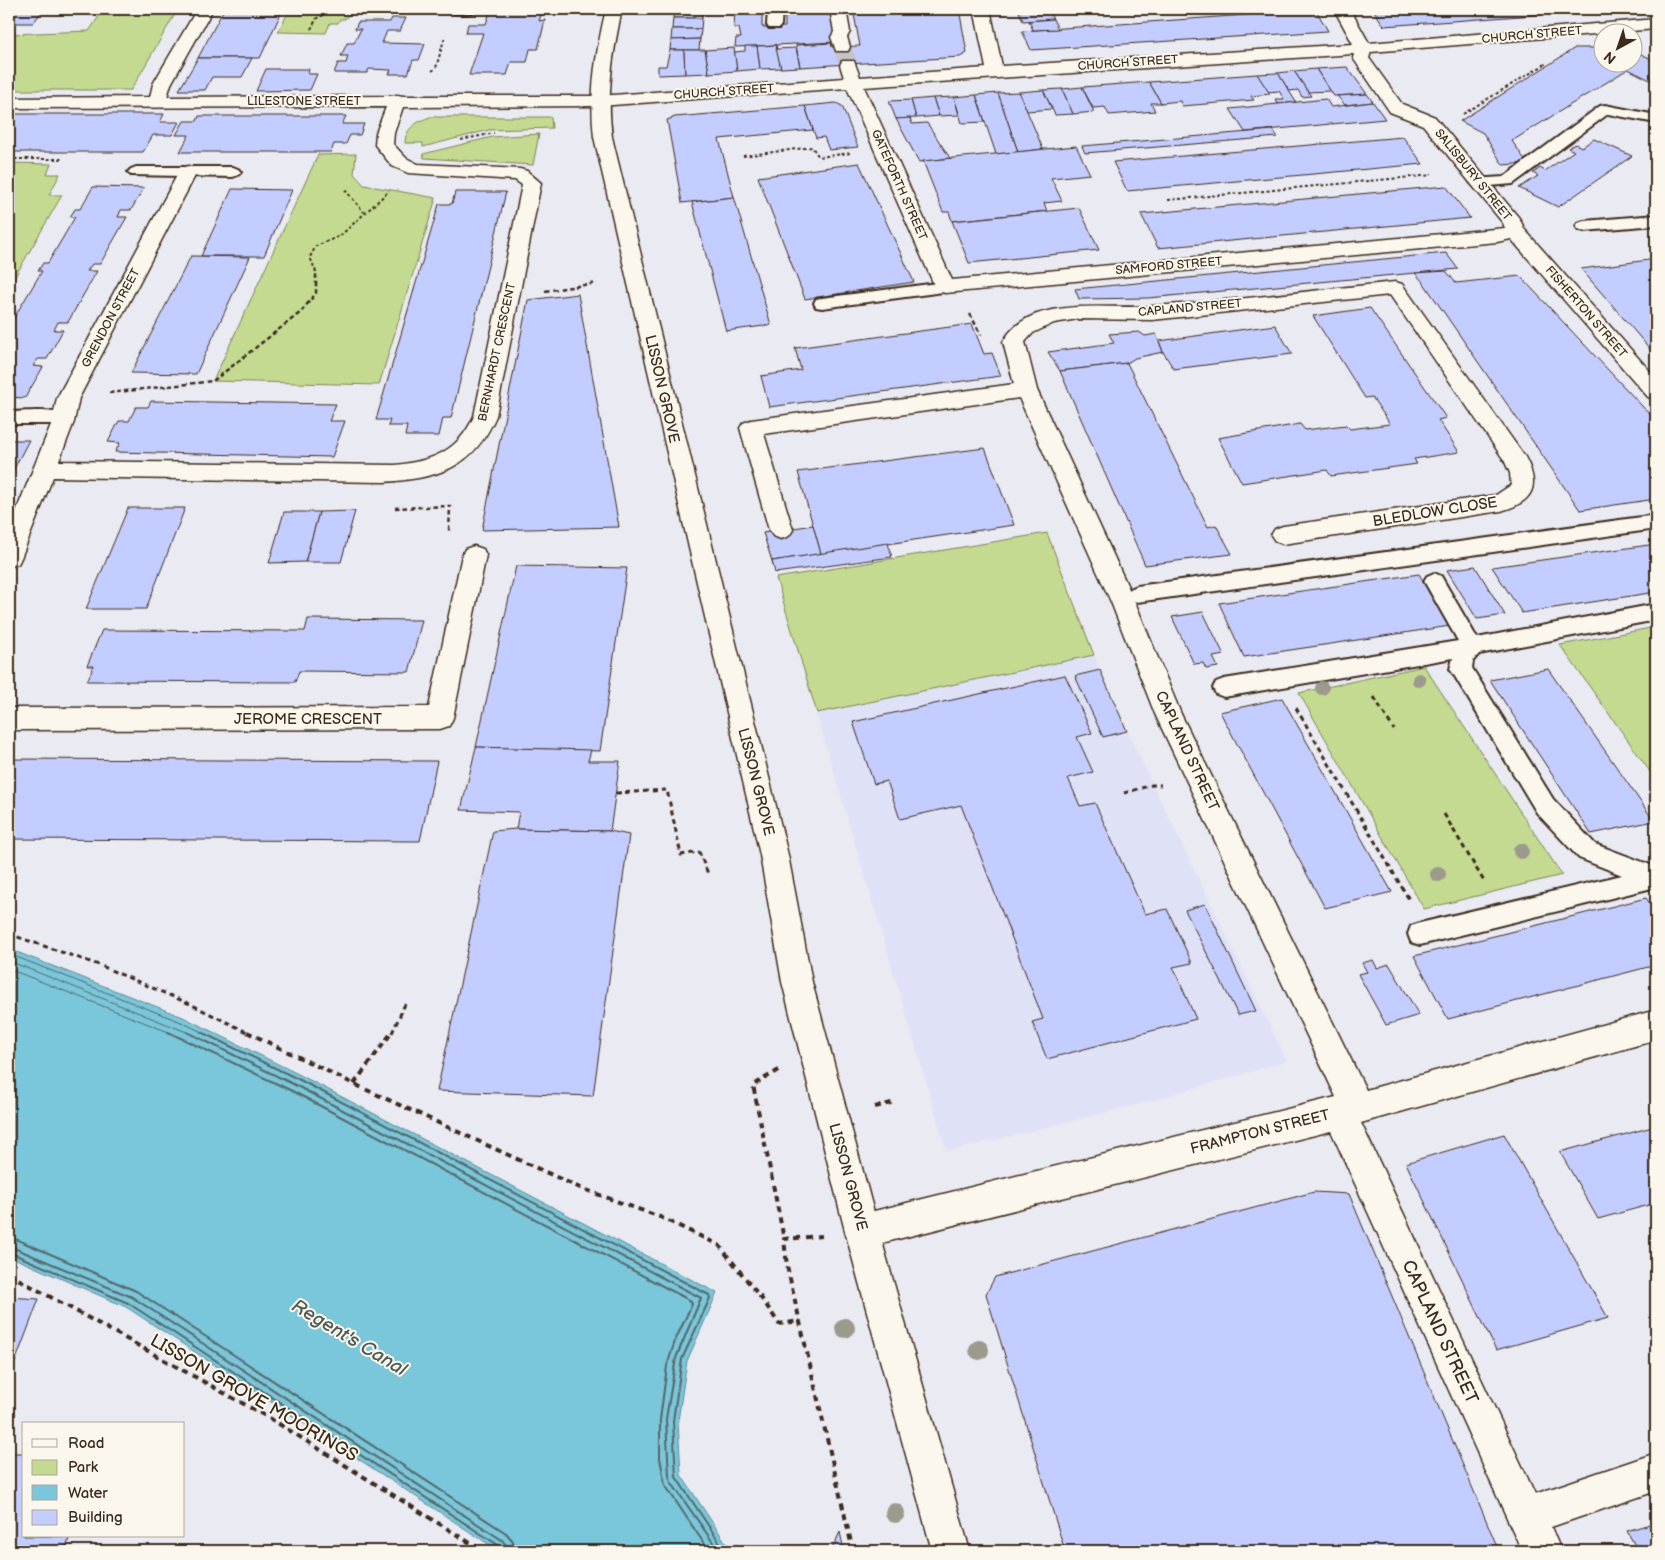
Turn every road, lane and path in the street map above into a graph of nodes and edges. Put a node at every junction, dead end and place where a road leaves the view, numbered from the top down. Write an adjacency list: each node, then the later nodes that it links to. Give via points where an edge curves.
1 (205, 9): 24 (street, via 162,84)
2 (337, 9): 14 (path, via 317,18)
3 (453, 9): 11 (lane)
4 (542, 9): 5 (path)
5 (554, 9)
6 (614, 9): 23 (street, LISSON GROVE, via 600,76)
7 (775, 9): 13 (lane)
8 (838, 9): 16 (street)
9 (982, 9): 20 (street)
10 (1342, 9): 17 (street, SALISBURY STREET)
11 (473, 10)
12 (1656, 24): 17 (street, CHURCH STREET)
13 (774, 25)
14 (311, 29)
15 (446, 34): 22 (path, via 436,68)
16 (842, 47)
17 (1364, 48): 20 (street, CHURCH STREET); 37 (street, SALISBURY STREET, via 1360,58 1396,108 1429,121)
18 (1555, 59): 26 (path)
19 (848, 64): 21 (street, GATEFORTH STREET)
20 (994, 72): 21 (street, CHURCH STREET)
21 (853, 82): 23 (street, CHURCH STREET); 30 (street, GATEFORTH STREET)
22 (397, 100): 23 (street, LILESTONE STREET); 24 (street, LILESTONE STREET); 48 (street, BERNHARDT CRESCENT, via 384,145 399,162 415,169 520,176 532,183)
23 (599, 101): 78 (street, LISSON GROVE, via 603,138 774,855 797,982)
24 (156, 102): 25 (street, LILESTONE STREET)
25 (9, 103)
26 (1462, 115)
27 (1656, 119): 37 (lane, via 1605,109 1508,181)
28 (499, 133): 29 (path)
29 (454, 142)
30 (884, 149): 31 (path, via 819,157 812,147); 46 (street, GATEFORTH STREET)
31 (742, 156)
32 (9, 159): 33 (path)
33 (64, 159)
34 (136, 172): 35 (lane)
35 (188, 172): 36 (lane); 52 (street, GRENDON STREET)
36 (233, 172)
37 (1474, 176): 40 (path); 44 (street, SALISBURY STREET, via 1512,222)
38 (387, 184): 41 (path, via 390,190)
39 (345, 190): 41 (path)
40 (1168, 200)
41 (364, 212): 52 (path, via 340,236 316,246 310,257 317,274 316,293 301,312 213,381)
42 (1656, 220): 43 (lane)
43 (1584, 226)
44 (1516, 232): 46 (street, SAMFORD STREET); 51 (street, FISHERTON STREET)
45 (597, 283): 48 (path)
46 (945, 287): 49 (lane, SAMFORD STREET)
47 (1395, 288): 50 (street, CAPLAND STREET, via 1152,313 1078,312 1049,317 1026,328 1014,342); 59 (street, BLEDLOW CLOSE, via 1514,457 1524,478 1522,489 1501,503)
48 (509, 297): 56 (street, BERNHARDT CRESCENT, via 486,416 474,438 457,454 435,466)
49 (822, 304)
50 (1026, 390): 58 (street, via 751,428); 82 (street, CAPLAND STREET, via 1123,602 1168,714)
51 (1656, 392)
52 (68, 398): 54 (street, GRENDON STREET)
53 (9, 418): 54 (lane, via 56,418)
54 (62, 422): 55 (street, GRENDON STREET)
55 (44, 469): 56 (street, BERNHARDT CRESCENT); 61 (street)
56 (384, 474): 60 (path, via 373,508 450,506 448,555)
57 (1656, 522): 63 (lane)
58 (781, 530)
59 (1283, 534)
60 (474, 555): 68 (street, JEROME CRESCENT, via 440,718)
61 (9, 558)
62 (1434, 581): 65 (lane)
63 (1137, 594)
64 (1656, 612): 65 (lane)
65 (1472, 647): 66 (lane); 72 (lane, via 1461,669 1545,806 1587,850)
66 (1280, 679): 67 (lane); 74 (path)
67 (1224, 688)
68 (9, 719)
69 (616, 793): 71 (path, via 667,790 681,855 699,852)
70 (1444, 814): 73 (path)
71 (710, 876)
72 (1656, 877): 73 (lane)
73 (1504, 913): 74 (lane)
74 (1424, 933)
75 (9, 934): 79 (path, via 99,965 190,1004)
76 (405, 1004): 79 (path, via 393,1031)
77 (1656, 1025): 82 (street, FRAMPTON STREET)
78 (816, 1055): 83 (street, LISSON GROVE); 85 (path, via 753,1085)
79 (354, 1084): 87 (path, via 578,1187 660,1217 719,1245 779,1324)
80 (895, 1102): 81 (path)
81 (875, 1107)
82 (1349, 1110): 83 (street, FRAMPTON STREET); 89 (street, CAPLAND STREET)
83 (862, 1231): 92 (street, LISSON GROVE)
84 (807, 1238): 85 (path)
85 (784, 1239): 87 (path)
86 (9, 1274): 90 (path, LISSON GROVE MOORINGS, via 271,1419)
87 (800, 1321): 91 (path)
88 (1656, 1472): 89 (street)
89 (1525, 1517): 93 (street, CAPLAND STREET)
90 (483, 1551)
91 (853, 1551)
92 (951, 1551)
93 (1542, 1551)

